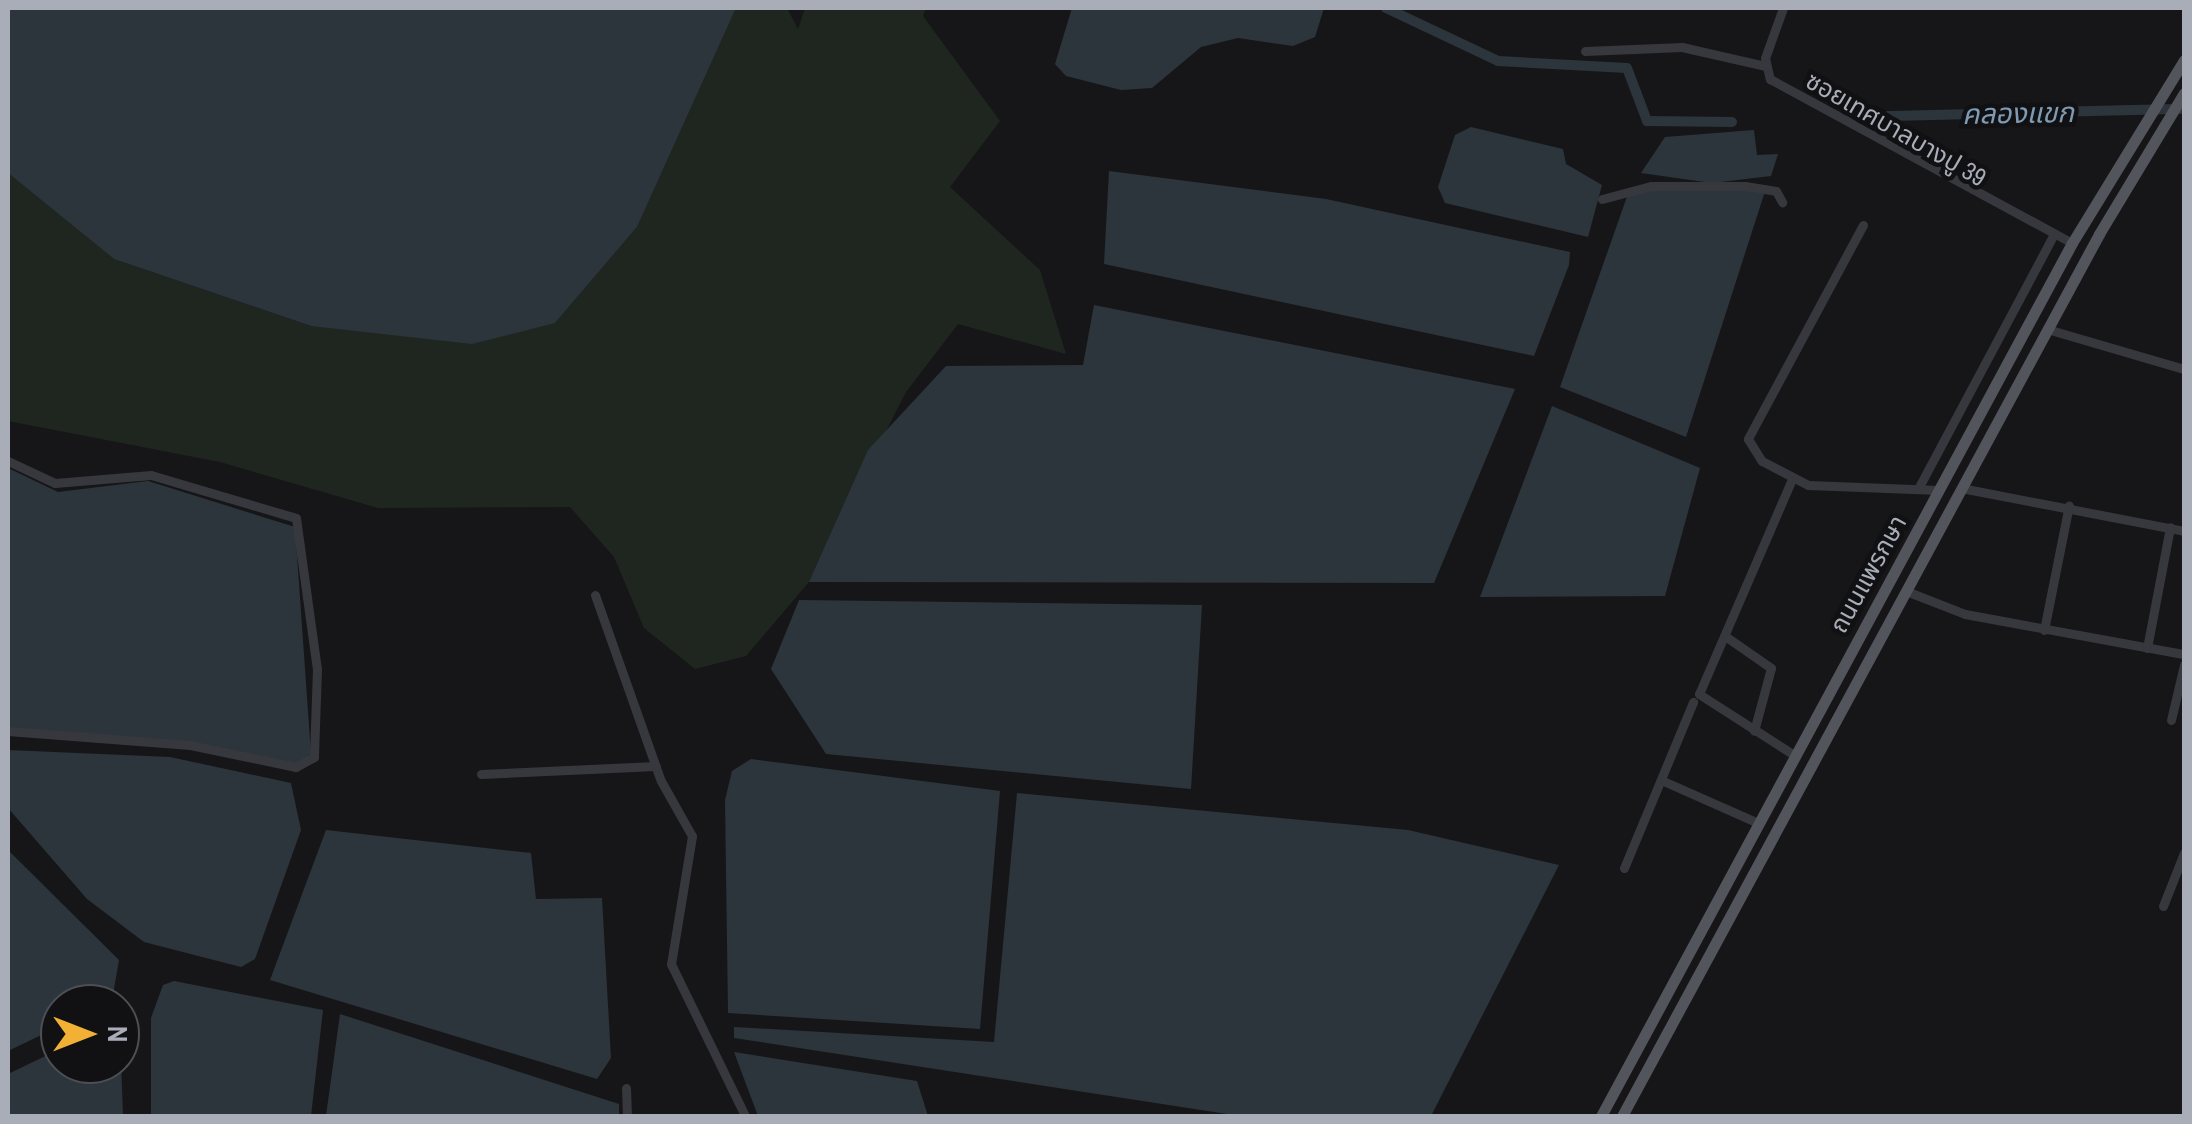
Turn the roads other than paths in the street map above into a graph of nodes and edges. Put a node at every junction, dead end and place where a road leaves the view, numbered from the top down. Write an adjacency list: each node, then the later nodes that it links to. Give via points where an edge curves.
1 (1782, 8): 4 (street)
2 (1585, 51): 4 (street, via 1682,46)
3 (2184, 60): 10 (main road, ถนนแพรกษา)
4 (1764, 66): 9 (street, ซอยเทศบาลบางปู 39, via 1784,89)
5 (2182, 97): 11 (main road, ถนนแพรกษา)
6 (1602, 199): 7 (street, via 1651,186 1745,186 1776,192)
7 (1782, 202)
8 (1863, 226): 14 (street, via 1750,432 1762,462)
9 (2054, 236): 10 (street, ซอยเทศบาลบางปู 39); 15 (street)
10 (2072, 243): 17 (main road, ถนนแพรกษา)
11 (2047, 329): 12 (street); 16 (main road, ถนนแพรกษา)
12 (2184, 370)
13 (8, 461): 30 (street, via 55,483 151,475 296,518 317,669 314,757 296,767 190,745)
14 (1792, 479): 15 (street, via 1828,488); 24 (street)
15 (1920, 485): 17 (street)
16 (1961, 488): 18 (street); 21 (main road, ถนนแพรกษา)
17 (1940, 490): 32 (main road, ถนนแพรกษา)
18 (2069, 505): 19 (street); 23 (street)
19 (2170, 527): 20 (street); 25 (street)
20 (2184, 531)
21 (1906, 590): 23 (street); 33 (main road, ถนนแพรกษา)
22 (594, 595): 35 (street)
23 (2044, 630): 25 (street)
24 (1724, 636): 31 (street, via 1771,668); 31 (street, via 1700,694)
25 (2147, 648): 26 (street)
26 (2184, 654)
27 (2184, 665): 29 (street)
28 (1693, 702): 37 (street)
29 (2171, 720)
30 (8, 731)
31 (1754, 731): 34 (street)
32 (1806, 734): 33 (main road); 34 (main road, ถนนแพรกษา)
33 (1823, 742): 46 (main road, ถนนแพรกษา)
34 (1794, 755): 38 (main road, ถนนแพรกษา)
35 (656, 766): 36 (street); 44 (street, via 692,836 668,955)
36 (481, 774)
37 (1661, 780): 38 (street); 40 (street)
38 (1758, 823): 45 (main road, ถนนแพรกษา)
39 (2184, 854): 41 (street)
40 (1624, 868)
41 (2163, 906)
42 (626, 1088): 43 (street)
43 (627, 1116)
44 (746, 1116)
45 (1601, 1116)
46 (1622, 1116)

